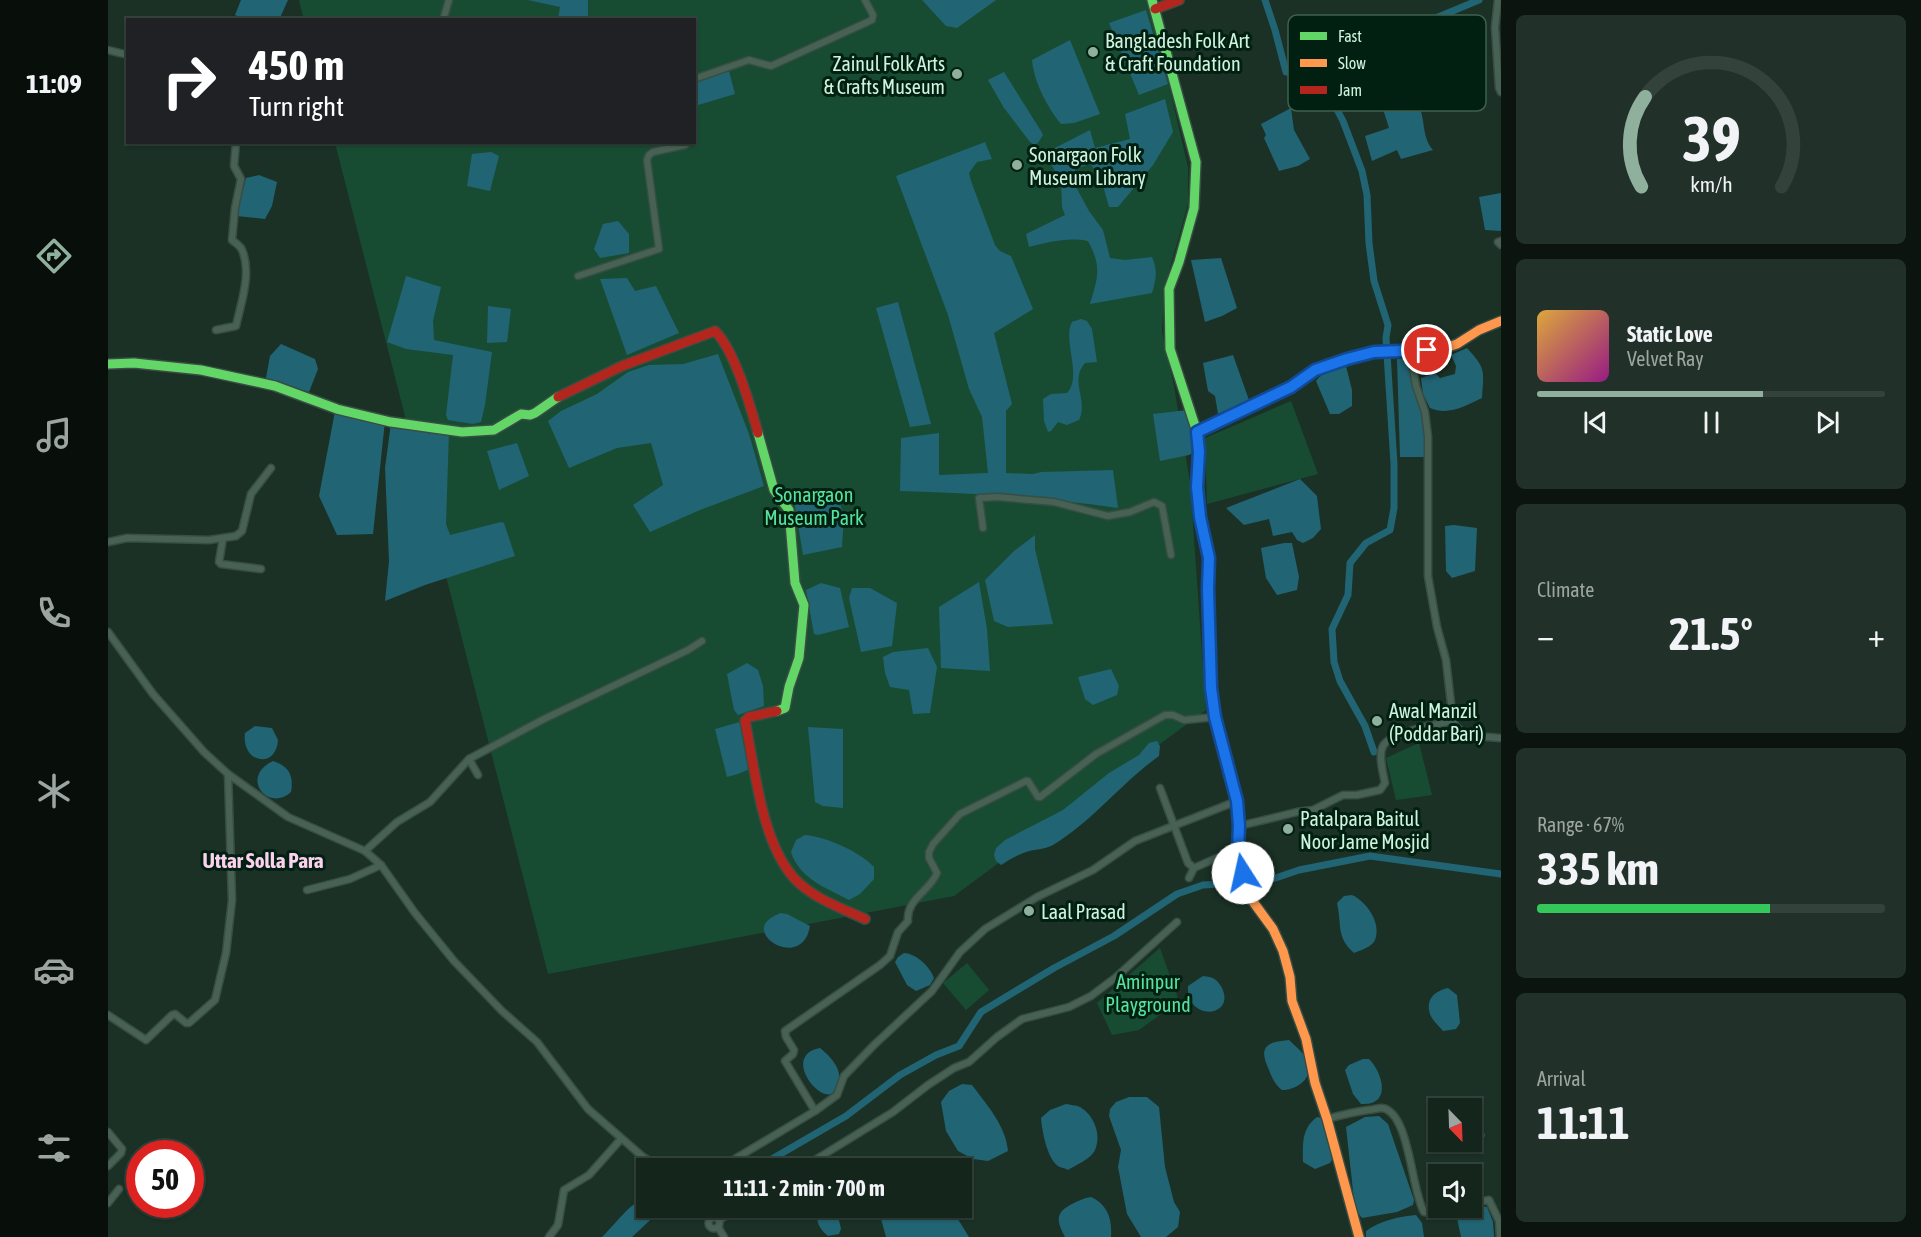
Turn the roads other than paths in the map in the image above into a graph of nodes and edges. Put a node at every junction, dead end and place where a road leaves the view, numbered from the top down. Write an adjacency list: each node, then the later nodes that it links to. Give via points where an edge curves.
1 (449, 0): 6 (street)
2 (865, 0): 9 (street, via 872,20 830,40 771,66 749,60)
3 (1179, 0): 5 (street)
4 (1498, 0): 10 (street, via 1495,27)
5 (1153, 5): 18 (street, via 1196,162 1194,208 1169,289 1170,349)
6 (444, 18)
7 (108, 50): 8 (street)
8 (126, 54)
9 (696, 78)
10 (1501, 92)
11 (236, 144): 15 (street, via 234,166 241,179 232,240 241,249 245,264 244,287 236,326)
12 (686, 144): 13 (street, via 654,153 647,159 659,249)
13 (578, 276)
14 (1501, 321): 16 (street, via 1457,345)
15 (216, 330)
16 (1410, 351): 18 (street, via 1374,352 1315,370 1291,387); 28 (street, via 1428,437 1428,576 1446,660)
17 (108, 364): 43 (street, via 201,370 275,386 338,409 391,422 462,432 494,430 638,359 715,332 737,369 774,490 789,510 795,583 804,605 799,658 785,708 745,721 759,789 775,849 794,878 825,902)
18 (1197, 432): 27 (street, via 1197,487 1209,558)
19 (271, 468): 21 (street, via 251,494 242,531)
20 (983, 528): 23 (street, via 979,498 1054,502 1108,516 1154,502 1162,506)
21 (223, 538): 22 (street, via 127,538); 24 (street, via 221,564)
22 (108, 542)
23 (1171, 555)
24 (261, 569)
25 (108, 632): 31 (street, via 153,694)
26 (702, 641): 30 (street)
27 (1215, 717): 34 (street); 46 (street, via 1184,720 1165,715 1096,754 1040,797 1026,781 960,814 929,852 937,873 908,909 908,921 898,932 890,956 785,1031 794,1050 785,1061)
28 (1453, 721): 29 (street, via 1465,734); 36 (street, via 1398,735 1386,742 1381,752 1385,783 1380,790 1343,795 1313,810)
29 (1501, 738)
30 (469, 759): 32 (street); 38 (street, via 430,802 397,822)
31 (228, 774): 38 (street, via 288,818); 45 (street, via 232,900 215,1000 189,1023 172,1015 146,1040)
32 (478, 775)
33 (1160, 788): 35 (street)
34 (1237, 801): 35 (street); 36 (street)
35 (1175, 826): 40 (street, via 1188,863); 46 (street, via 1136,841 1093,870 1037,897 985,929 960,952 932,991 844,1076 837,1095)
36 (1239, 826): 37 (street)
37 (1238, 849): 40 (street); 47 (street, via 1254,903 1274,929 1283,951 1292,1001)
38 (364, 851): 39 (street)
39 (381, 865): 42 (street, via 350,879); 49 (street, via 454,961 537,1042 588,1109)
40 (1194, 868): 41 (street)
41 (1189, 878)
42 (307, 890)
43 (865, 919)
44 (1177, 922): 52 (street, via 1091,996 1069,1007 1022,1019 969,1062)
45 (108, 1015)
46 (815, 1111): 51 (street)
47 (1327, 1119): 57 (street, via 1351,1112 1390,1110 1398,1122 1424,1212); 63 (street)
48 (108, 1132): 53 (street, via 122,1149)
49 (621, 1139): 50 (street); 61 (street, via 589,1175 564,1190 558,1225)
50 (645, 1158)
51 (737, 1158)
52 (818, 1158)
53 (108, 1166)
54 (119, 1189): 56 (street)
55 (1482, 1201): 64 (street, via 1489,1200 1499,1221)
56 (108, 1203)
57 (1428, 1212)
58 (711, 1218): 60 (street, via 709,1226)
59 (726, 1218): 60 (street)
60 (718, 1224): 62 (street)
61 (549, 1237)
62 (724, 1237)
63 (1359, 1237)
64 (1500, 1237)

